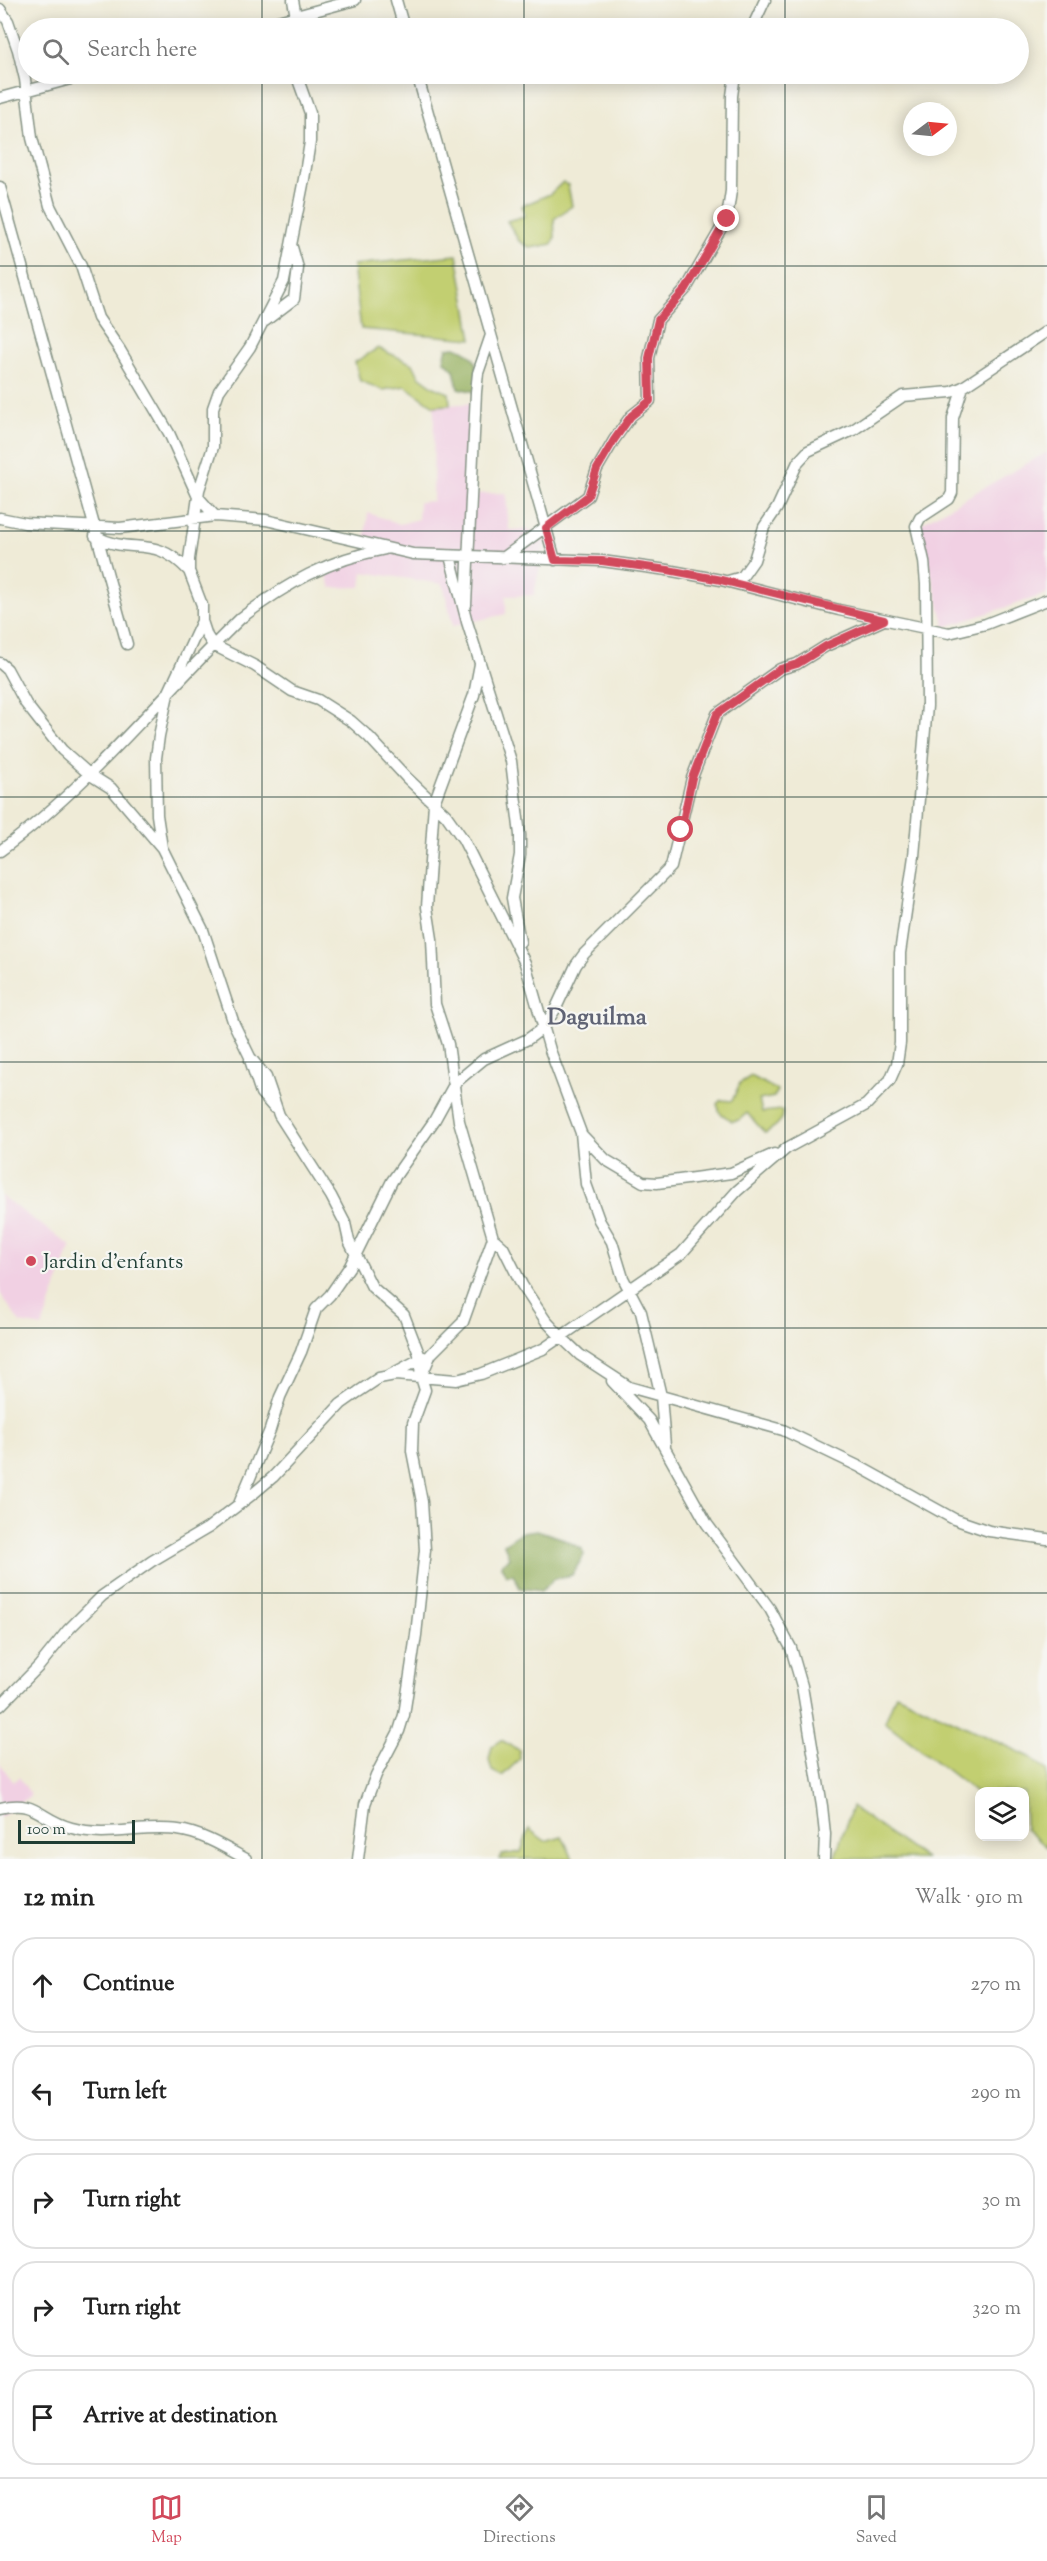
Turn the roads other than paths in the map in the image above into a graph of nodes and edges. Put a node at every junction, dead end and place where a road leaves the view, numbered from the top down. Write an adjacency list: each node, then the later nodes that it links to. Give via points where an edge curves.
1 (293, 0): 6 (street)
2 (355, 0): 6 (street)
3 (396, 0): 8 (street)
4 (765, 0): 9 (street)
5 (0, 9): 10 (street)
6 (296, 16): 7 (street)
7 (289, 18)
8 (401, 18)
9 (757, 18)
10 (18, 50)
11 (25, 84): 16 (street)
12 (52, 84): 16 (street)
13 (300, 84): 22 (street, via 310,113 310,142 284,280 216,399 213,447)
14 (420, 84): 20 (street)
15 (734, 84): 26 (street, via 727,219 686,289 658,320 649,358 650,401 631,416 614,440 597,469 588,496)
16 (26, 91): 17 (street); 22 (street, via 32,138 50,206 81,266 98,318 170,433)
17 (0, 98)
18 (0, 187): 27 (street)
19 (1047, 331): 21 (street)
20 (491, 334): 26 (street); 30 (street, via 476,392)
21 (963, 387): 34 (street, via 903,396 853,430 808,451 798,462 764,527 754,560 742,577); 39 (street, via 953,418 952,493 920,518 916,526 924,561)
22 (198, 497): 23 (street); 24 (street)
23 (215, 516): 24 (street); 28 (street, via 266,520)
24 (195, 518): 27 (street); 33 (street)
25 (0, 519): 27 (street, via 76,526)
26 (546, 528): 31 (street); 32 (street)
27 (96, 532): 33 (street, via 117,546 159,549 175,557); 40 (street)
28 (388, 548): 29 (street); 41 (street, via 354,554 306,575 249,612)
29 (450, 556): 30 (street); 36 (street)
30 (469, 557): 31 (street); 36 (street)
31 (503, 558): 32 (street)
32 (555, 560): 34 (street, via 602,561)
33 (189, 571): 38 (street, via 202,605)
34 (728, 581): 37 (street)
35 (1047, 600): 39 (street, via 986,624 949,633)
36 (465, 614): 43 (street)
37 (884, 620): 39 (street); 50 (street, via 780,669 717,714 692,778 671,867 584,954)
38 (202, 621): 41 (street); 44 (street)
39 (927, 630): 53 (street, via 926,719 914,856 900,953 897,1064 890,1080 866,1105)
40 (127, 644)
41 (213, 645): 44 (street); 46 (street, via 351,721)
42 (0, 663): 45 (street, via 43,728)
43 (480, 664): 46 (street, via 474,695); 49 (street, via 510,761 520,835 512,898)
44 (168, 694): 45 (street); 47 (street, via 156,759)
45 (89, 774): 47 (street, via 111,788); 48 (street, via 33,827)
46 (434, 803): 49 (street, via 463,839); 51 (street, via 427,907 435,1004)
47 (162, 848): 55 (street, via 203,930 249,1057 266,1077 279,1115 331,1196)
48 (0, 851)
49 (525, 963): 50 (street)
50 (543, 1028): 51 (street, via 484,1059); 52 (street)
51 (455, 1083): 54 (street, via 459,1121); 55 (street, via 390,1184)
52 (581, 1133): 53 (street, via 606,1161 628,1175 650,1182 731,1173); 56 (street, via 586,1184)
53 (787, 1148): 56 (street, via 737,1191 681,1254)
54 (493, 1238): 57 (street, via 503,1247 522,1285); 58 (street, via 463,1322)
55 (356, 1255): 59 (street, via 372,1287 404,1315); 65 (street, via 316,1309)
56 (629, 1290): 57 (street); 63 (street, via 641,1312)
57 (560, 1336): 60 (street); 62 (street, via 543,1349 481,1374 456,1380)
58 (437, 1349): 59 (street); 62 (street, via 425,1363)
59 (420, 1360): 61 (street); 62 (street)
60 (603, 1372): 63 (street, via 629,1387); 64 (street, via 649,1420)
61 (387, 1377): 62 (street); 65 (street, via 379,1378 341,1404 273,1477)
62 (422, 1377): 70 (street, via 425,1390 413,1423 412,1451 422,1502 425,1550 416,1635 404,1715 365,1804)
63 (661, 1396): 64 (street); 66 (street, via 783,1430 819,1445 954,1519 989,1531)
64 (665, 1446): 71 (street, via 707,1524 770,1609 791,1648 802,1686 822,1806)
65 (239, 1504): 67 (street, via 102,1596)
66 (1047, 1539)
67 (0, 1706)
68 (0, 1808): 69 (street, via 28,1806 72,1828 96,1832 180,1830)
69 (246, 1859)
70 (358, 1859)
71 (824, 1859)

